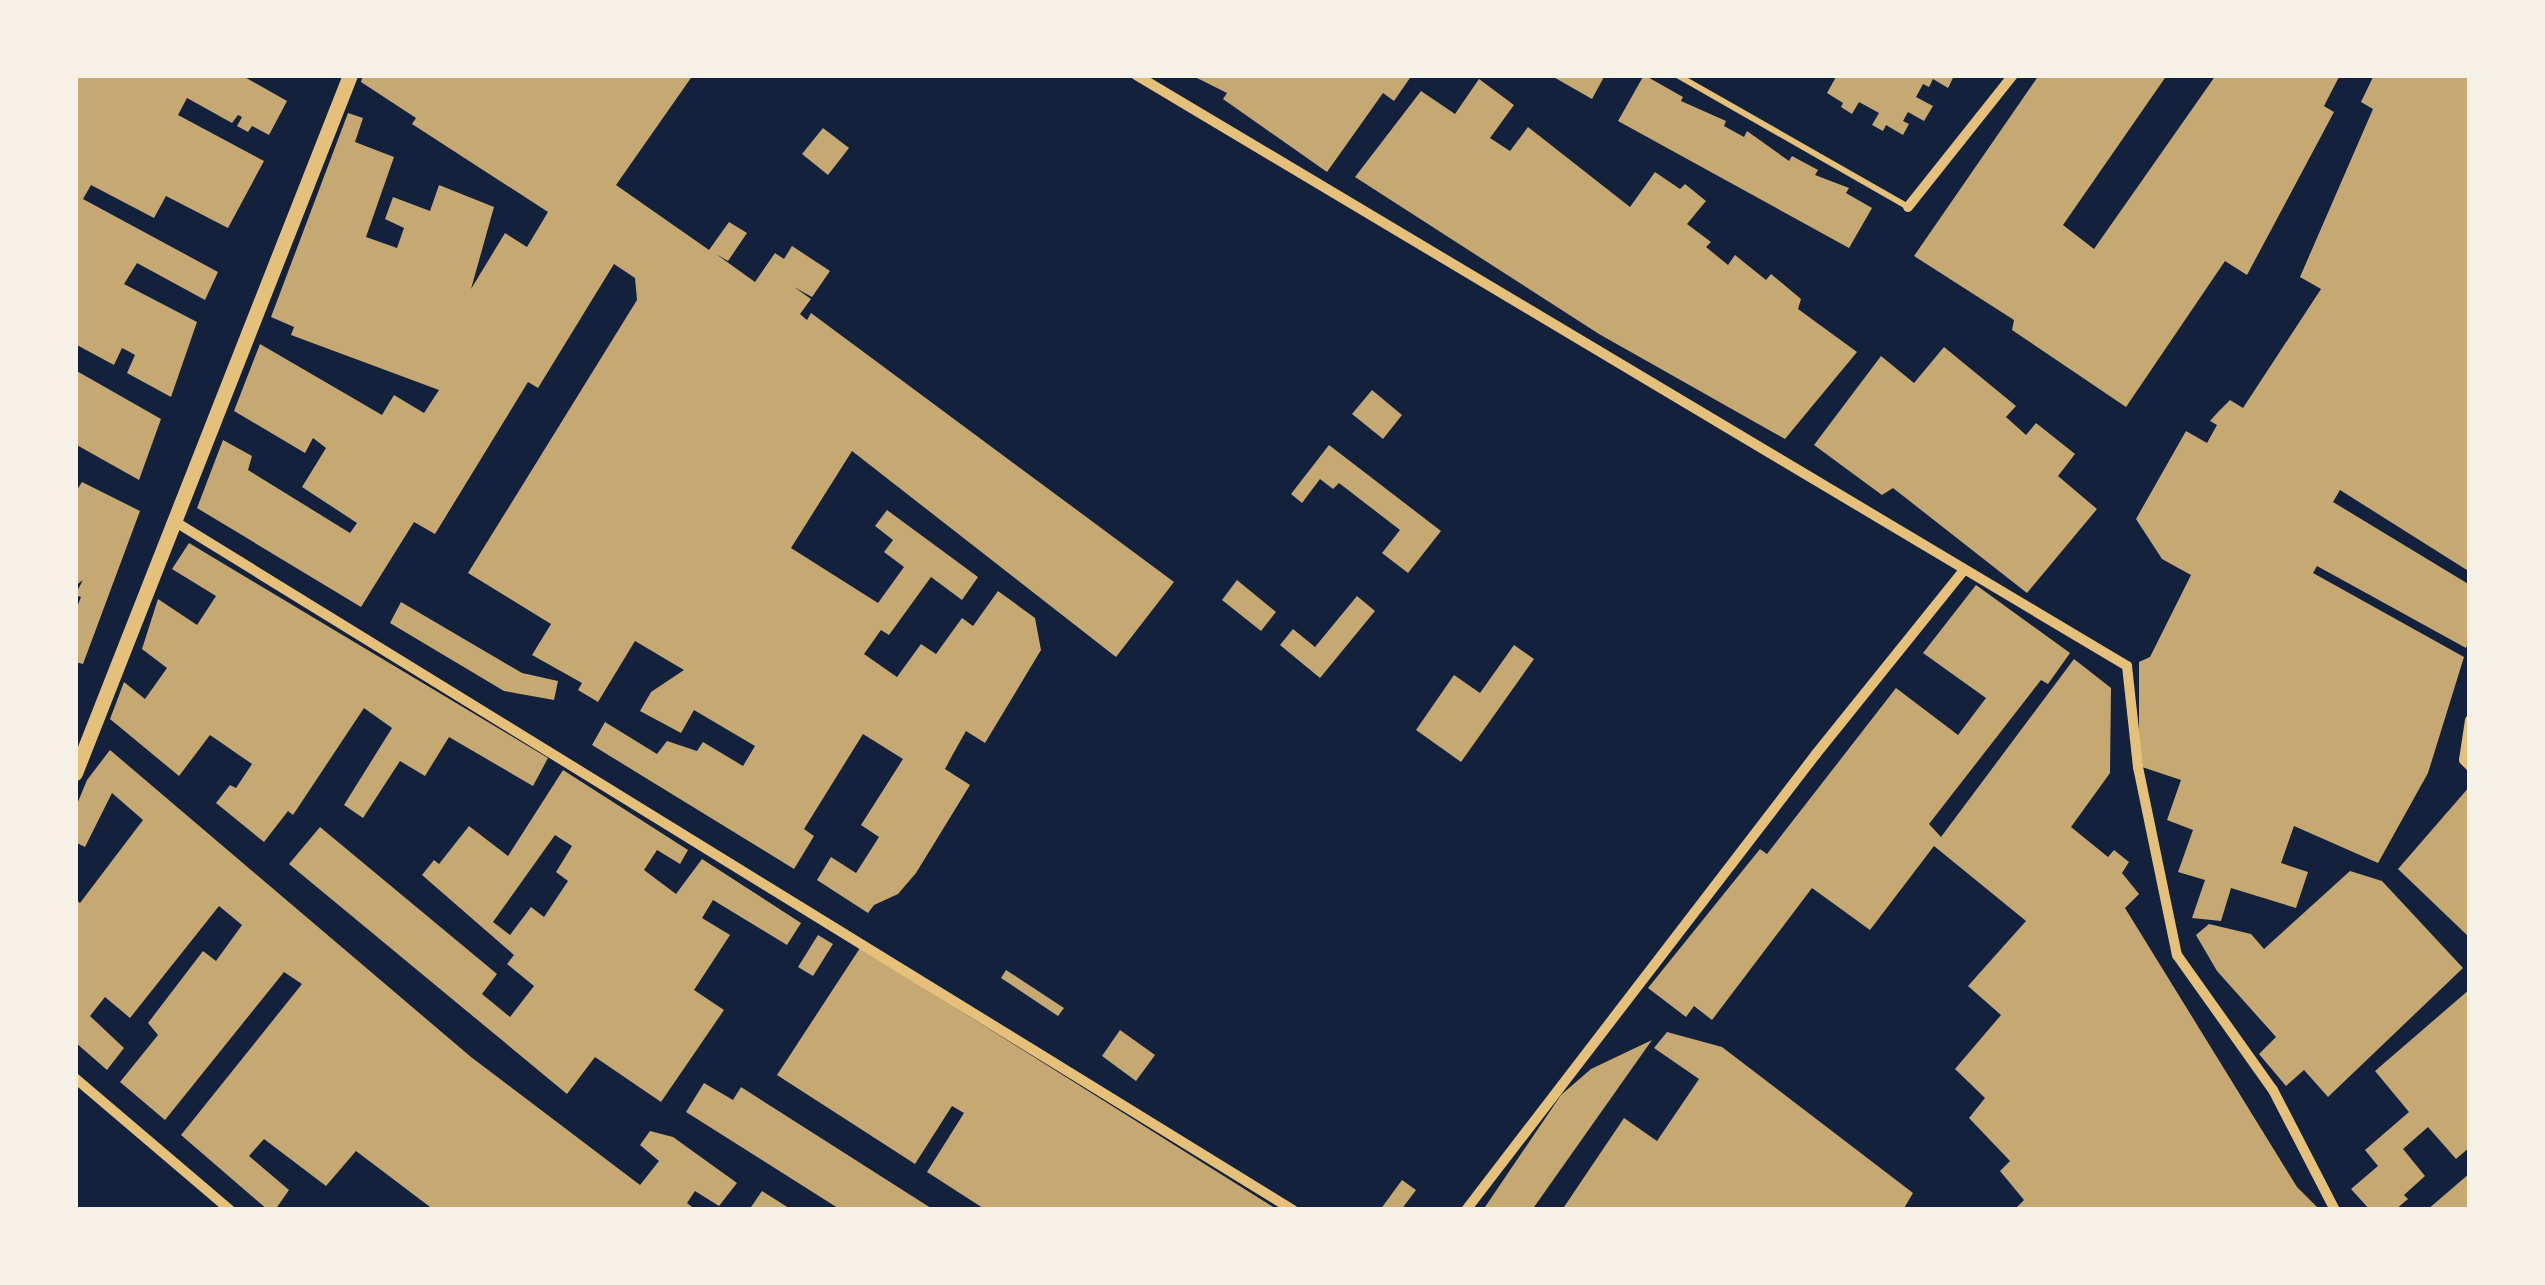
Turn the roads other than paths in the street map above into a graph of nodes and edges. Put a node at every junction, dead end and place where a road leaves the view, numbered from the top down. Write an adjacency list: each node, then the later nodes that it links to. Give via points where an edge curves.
1 (350, 75): 6 (street)
2 (1136, 75): 7 (street)
3 (1677, 75): 5 (lane)
4 (2013, 75): 5 (street)
5 (1908, 206)
6 (174, 521): 10 (street); 13 (street)
7 (1963, 569): 14 (street); 15 (street, via 2127,666 2138,767 2177,955 2274,1090)
8 (2470, 720): 9 (street, via 2464,760)
9 (2470, 766)
10 (75, 773)
11 (75, 1078): 12 (street)
12 (230, 1210)
13 (1293, 1210)
14 (1466, 1210)
15 (2336, 1210)

